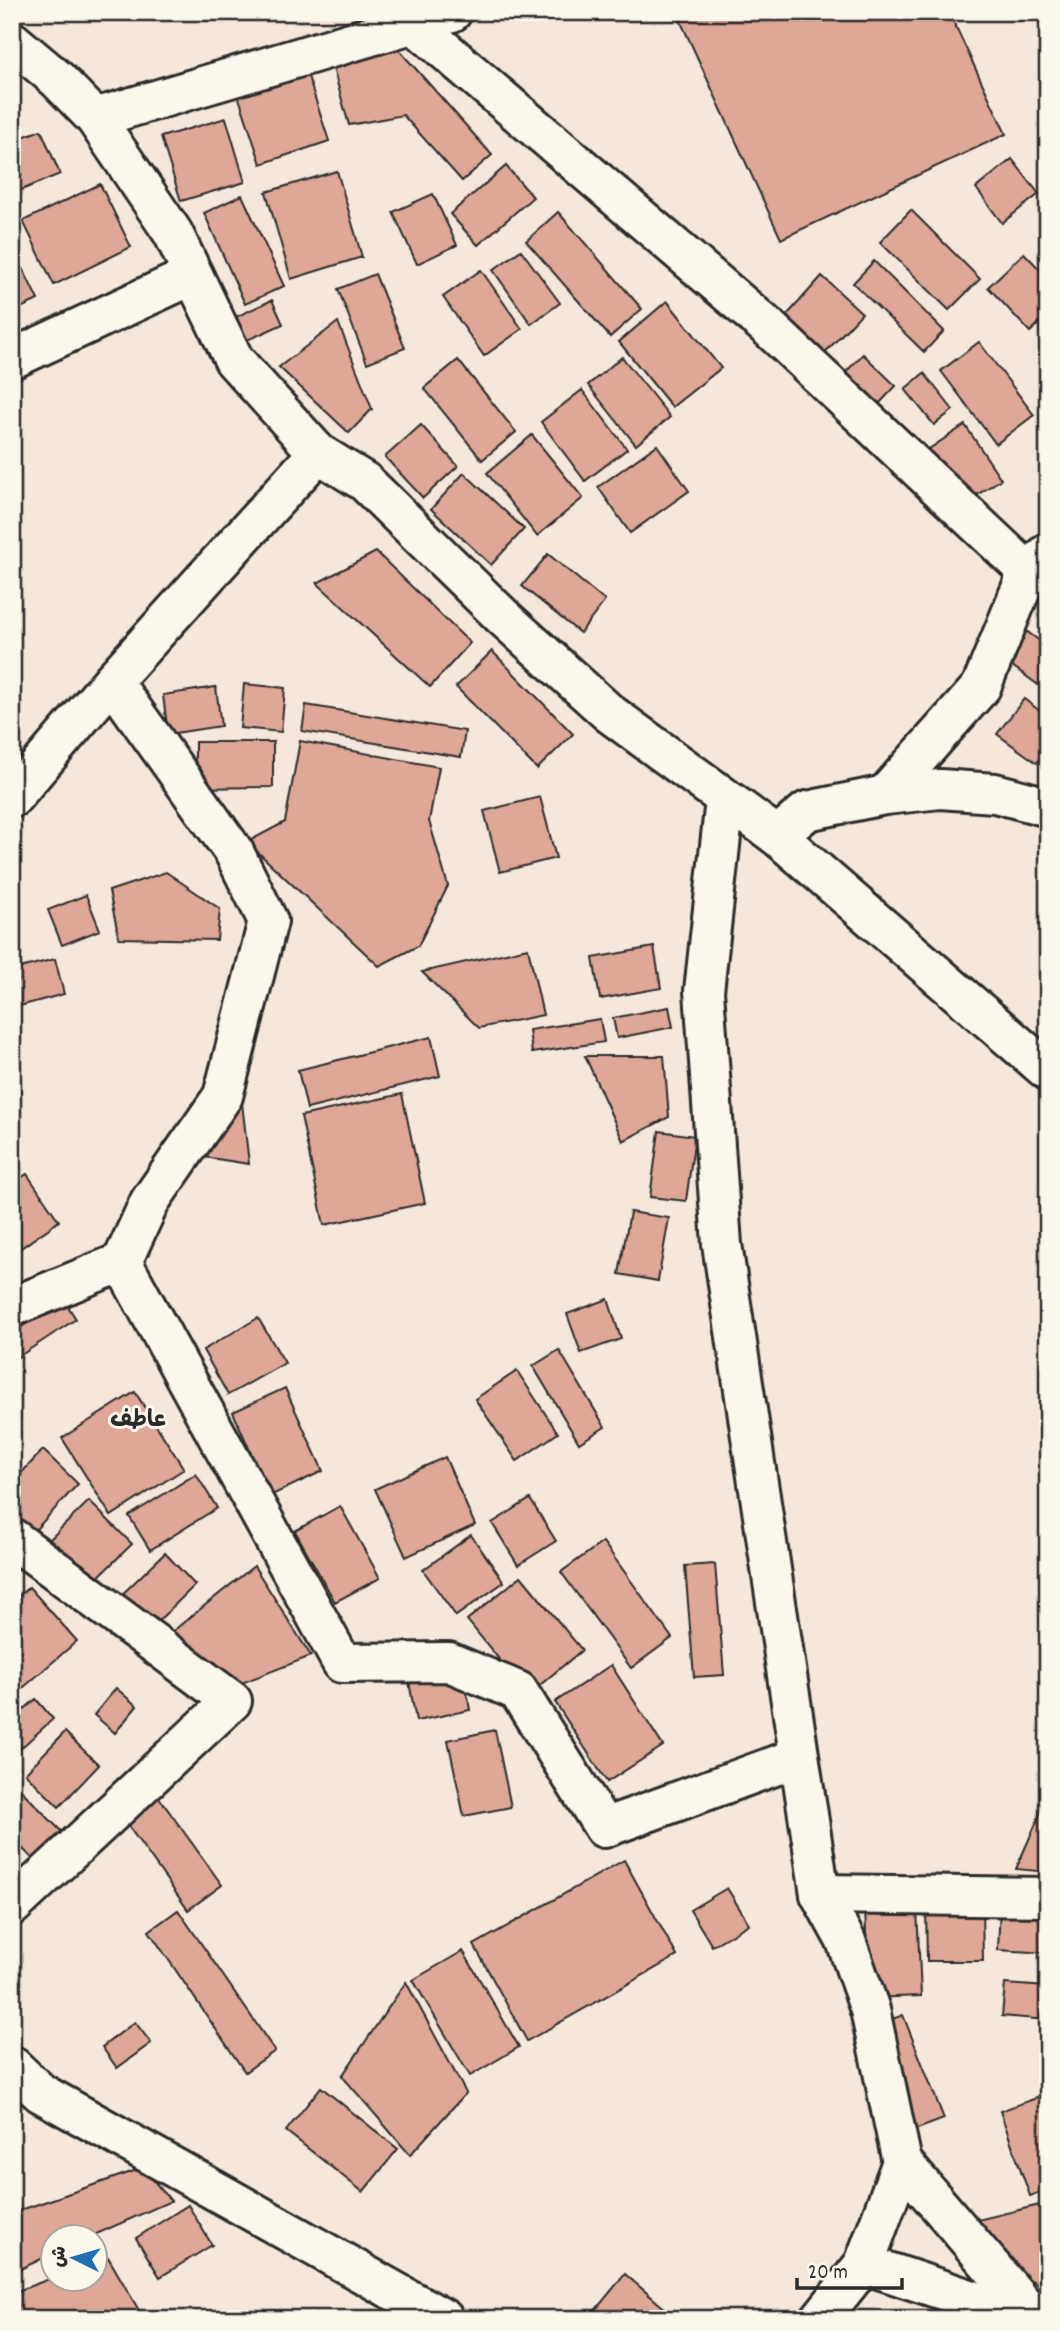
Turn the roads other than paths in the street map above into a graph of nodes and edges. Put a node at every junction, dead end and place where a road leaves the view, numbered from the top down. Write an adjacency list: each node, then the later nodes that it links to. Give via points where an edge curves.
1 (452, 12): 2 (street)
2 (414, 23): 4 (street); 8 (street)
3 (12, 41): 4 (street)
4 (95, 118): 5 (street, via 173,233)
5 (193, 275): 6 (street); 7 (street, via 234,360)
6 (12, 359)
7 (318, 453): 9 (street); 12 (street, via 365,482 609,713)
8 (1038, 563): 10 (street, via 981,687)
9 (112, 681): 11 (street); 16 (street, via 234,852 268,921 223,1096 150,1201)
10 (885, 795): 13 (street, via 940,789 995,793); 14 (street, via 807,811)
11 (12, 797)
12 (725, 800): 14 (street); 19 (street, via 704,991 722,1244)
13 (1048, 807)
14 (777, 836): 15 (street)
15 (1048, 1071)
16 (122, 1262): 17 (street); 19 (street, via 342,1663 449,1662 518,1691 604,1828)
17 (12, 1307)
18 (12, 1538): 22 (street, via 232,1701)
19 (799, 1757): 20 (street)
20 (820, 1894): 21 (street); 24 (street, via 846,1941 870,2010)
21 (1048, 1896)
22 (12, 1906)
23 (12, 2066): 26 (street, via 41,2093)
24 (902, 2162): 25 (street); 29 (street)
25 (864, 2264): 27 (street); 28 (street)
26 (444, 2319)
27 (820, 2319)
28 (1030, 2319)
29 (1036, 2319)

